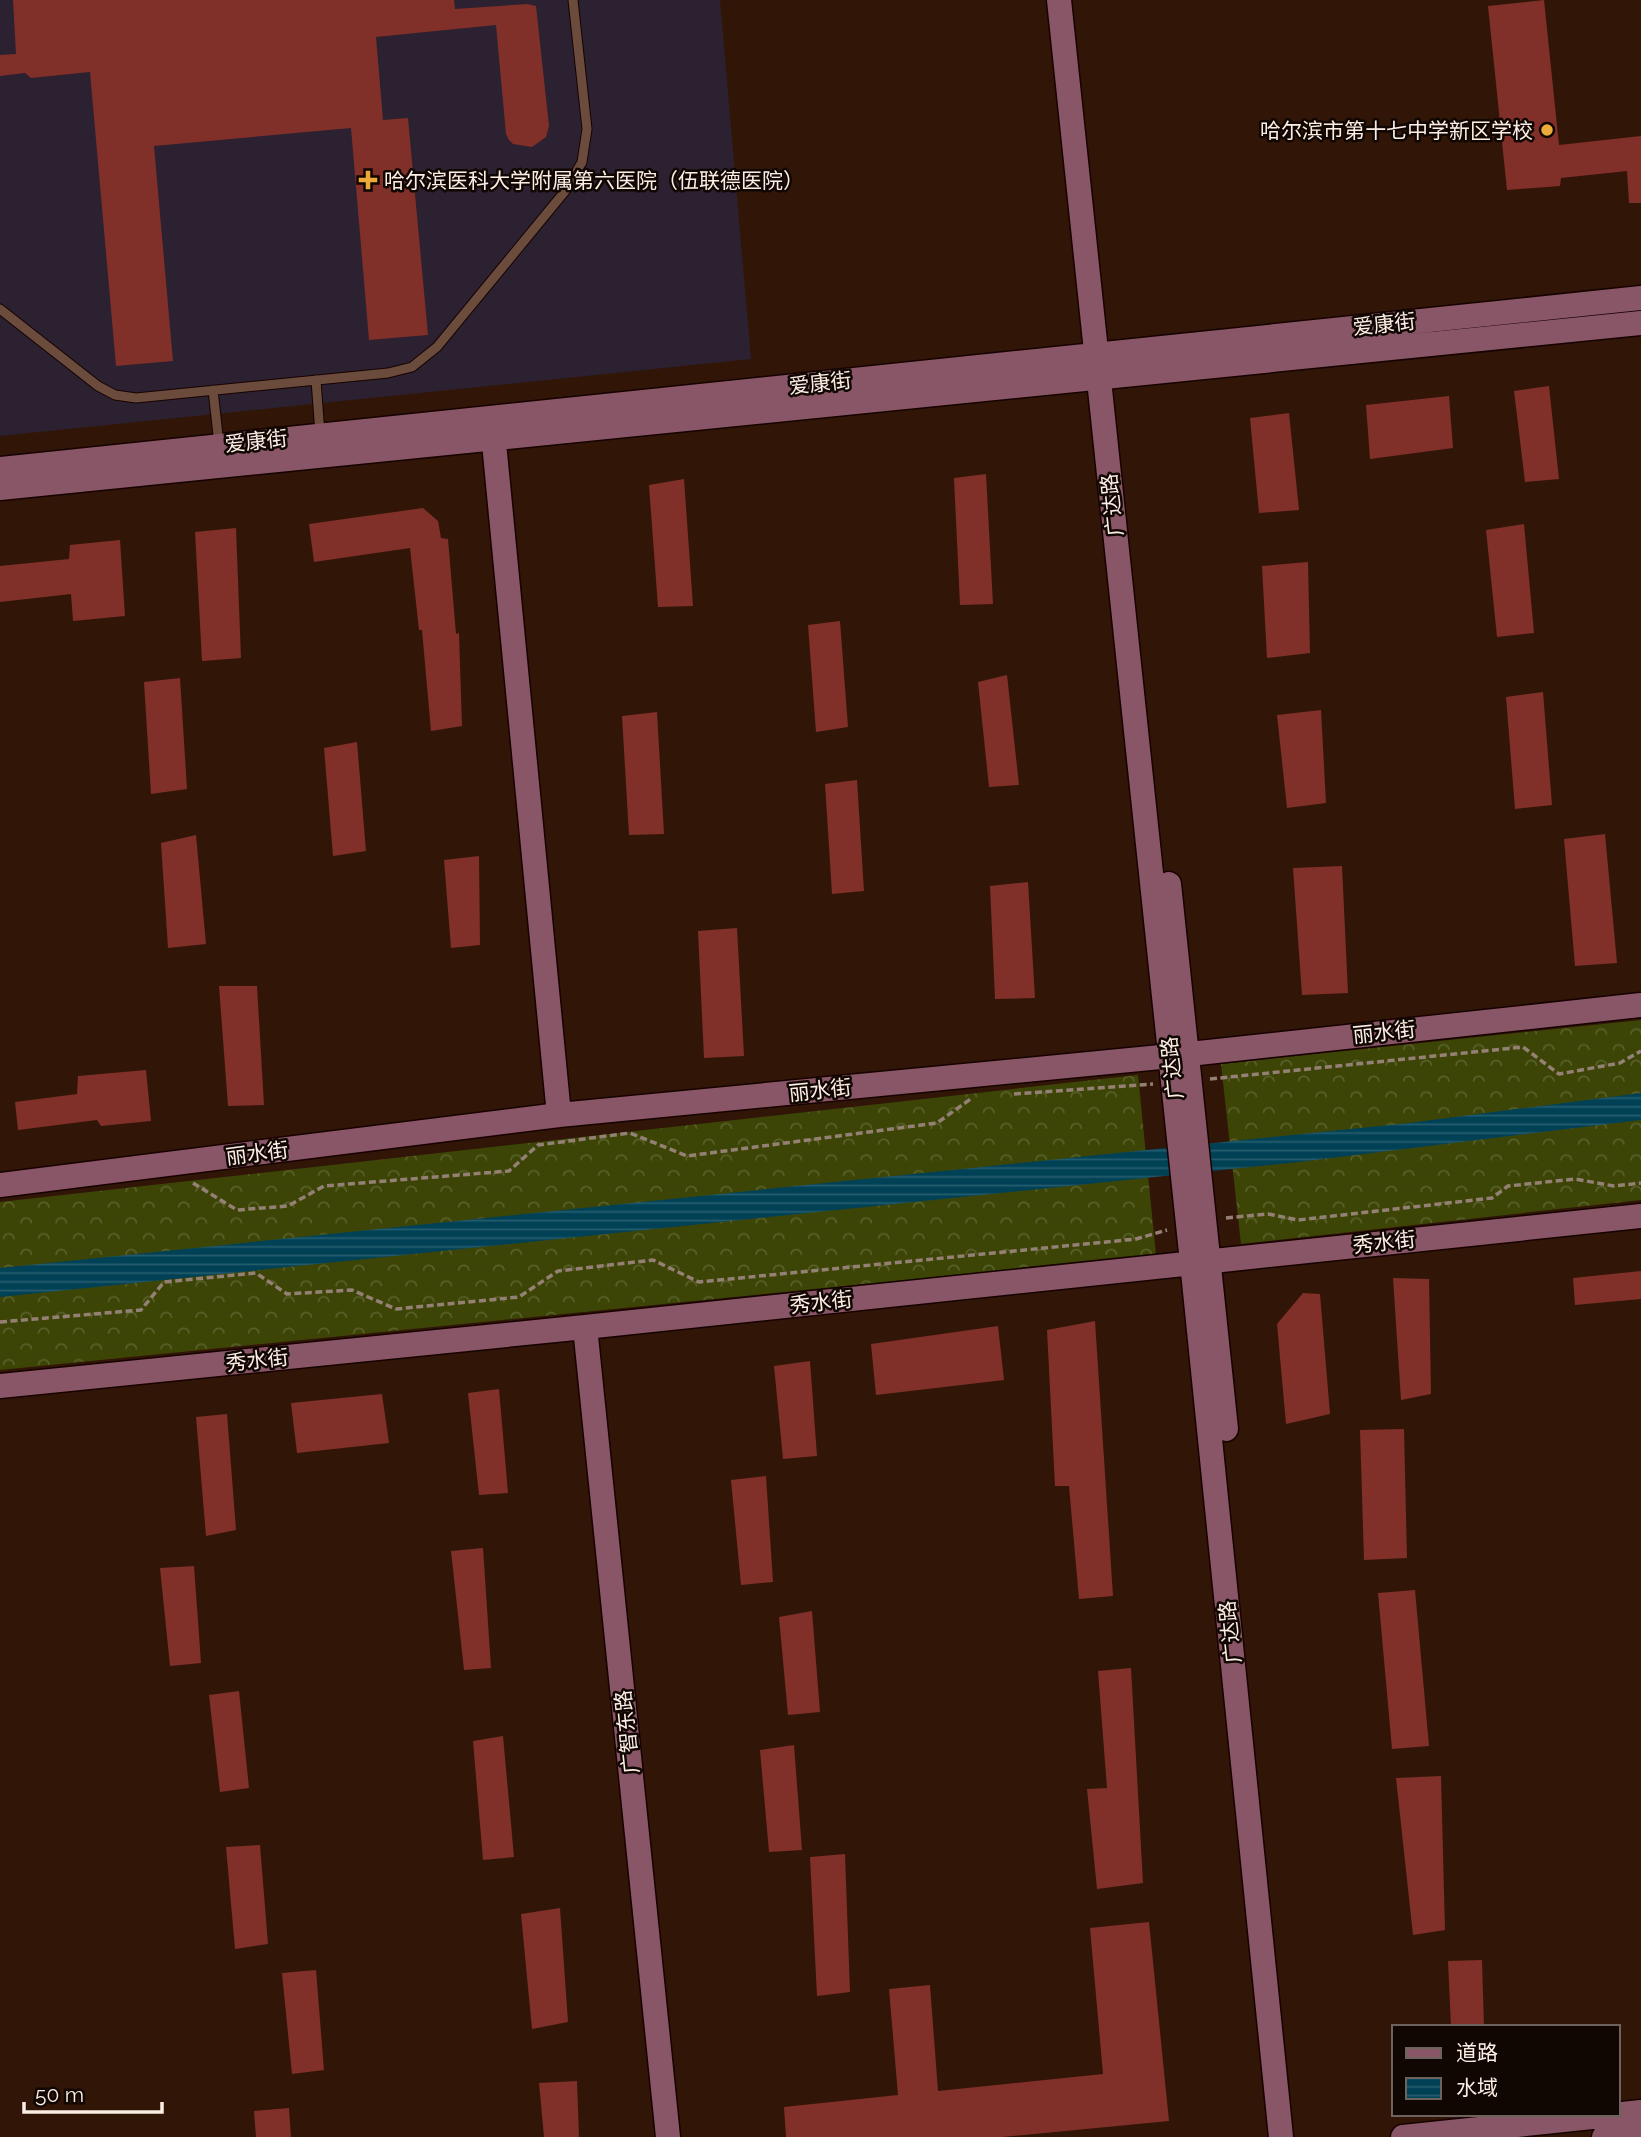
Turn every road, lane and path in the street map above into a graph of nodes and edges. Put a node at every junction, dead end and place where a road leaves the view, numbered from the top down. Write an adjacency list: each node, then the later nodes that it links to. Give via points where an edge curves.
1 (573, 0): 8 (lane, via 587,129 577,174 421,362 404,371)
2 (1059, 0): 7 (main road, 广达路)
3 (1076, 0): 7 (main road, 广达路)
4 (1641, 298): 7 (main road, 爱康街)
5 (0, 309): 9 (lane, via 115,395 136,398)
6 (1641, 323): 7 (main road, 爱康街)
7 (1105, 364): 10 (main road, 爱康街); 17 (main road, 广达路)
8 (316, 380): 9 (lane); 11 (lane)
9 (213, 390): 12 (lane)
10 (493, 428): 11 (main road, 爱康街); 14 (main road, 爱康街); 21 (main road)
11 (320, 434): 12 (main road, 爱康街)
12 (219, 445): 13 (main road, 爱康街)
13 (0, 469)
14 (0, 488)
15 (1641, 1005): 17 (main road, 丽水街)
16 (1641, 1051): 18 (path, via 1620,1063 1559,1074 1523,1047)
17 (1179, 1055): 18 (main road, 广达路); 21 (main road, 丽水街)
18 (1182, 1082): 19 (path); 26 (main road, 广达路)
19 (1012, 1095)
20 (985, 1097): 22 (path, via 971,1098 937,1124 687,1156 630,1133 538,1145 509,1171 324,1186 288,1206 237,1210)
21 (559, 1115): 22 (main road, 丽水街)
22 (164, 1165): 24 (main road, 丽水街)
23 (1641, 1183): 26 (path, via 1614,1186 1575,1179 1508,1186 1492,1198 1451,1203 1298,1220 1268,1214)
24 (0, 1185)
25 (1641, 1216): 27 (main road, 秀水街)
26 (1196, 1222): 27 (main road, 广达路); 28 (path, via 1136,1239 699,1282 653,1260 558,1271 519,1297 396,1309 352,1290 287,1294 256,1273 164,1282 141,1310)
27 (1201, 1261): 29 (main road, 秀水街); 36 (main road, 广达路); 37 (main road, 广达路)
28 (0, 1322)
29 (585, 1327): 30 (main road, 秀水街); 35 (main road, 广智东路)
30 (0, 1386)
31 (1641, 2112): 32 (main road)
32 (1620, 2114)
33 (1603, 2116): 38 (main road)
34 (1641, 2133): 39 (main road)
35 (668, 2137)
36 (1281, 2137)
37 (1298, 2137)
38 (1403, 2137)
39 (1604, 2137)

